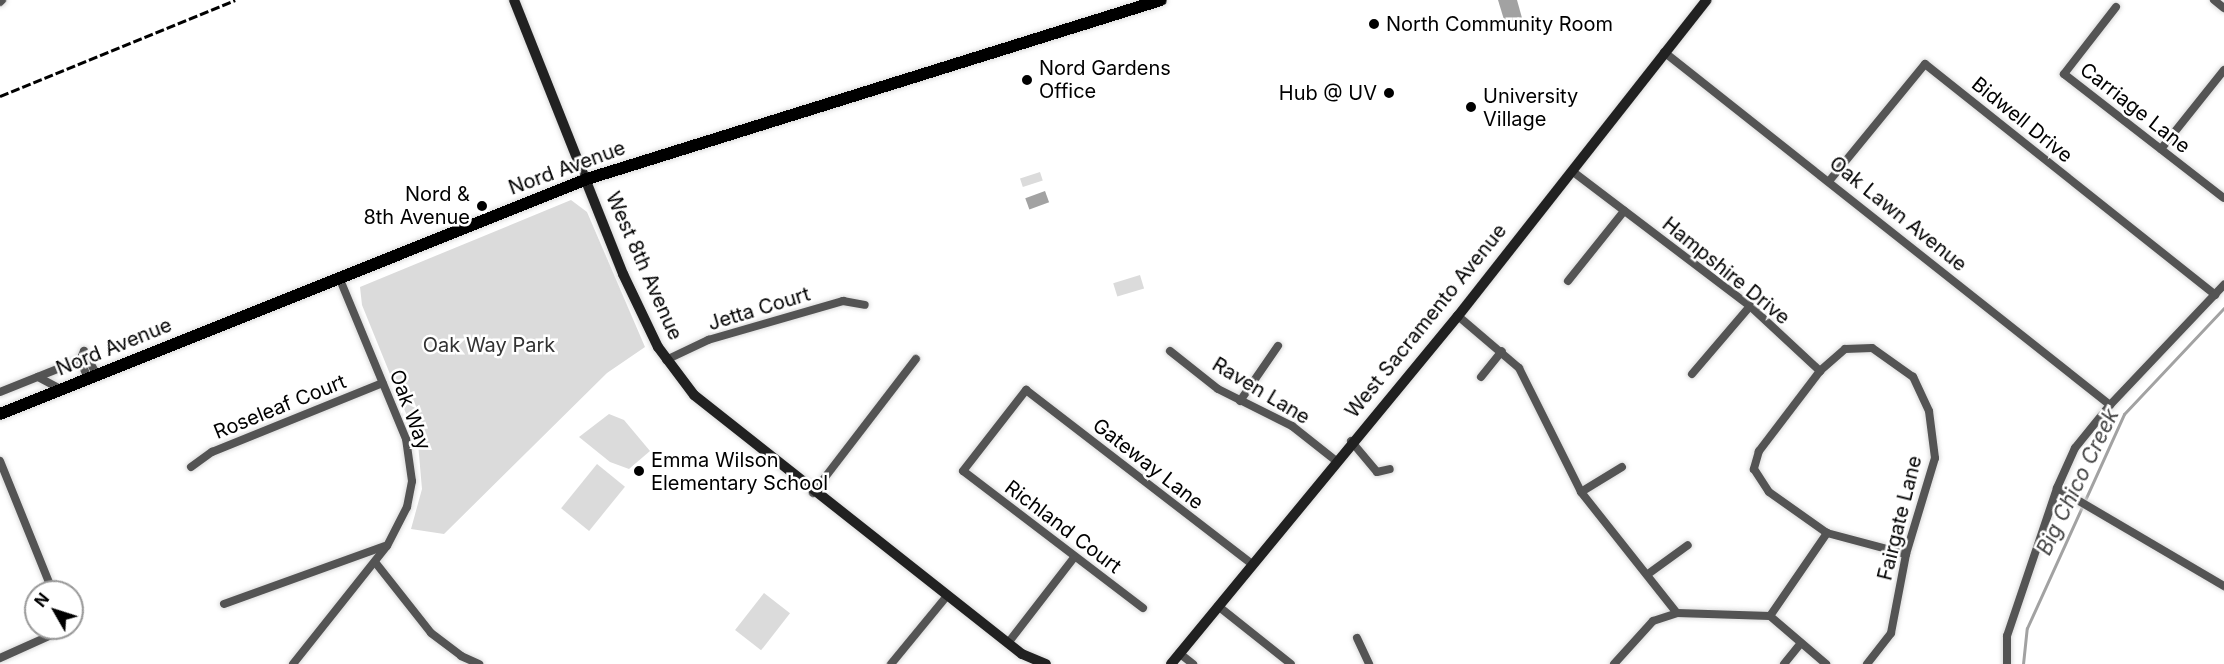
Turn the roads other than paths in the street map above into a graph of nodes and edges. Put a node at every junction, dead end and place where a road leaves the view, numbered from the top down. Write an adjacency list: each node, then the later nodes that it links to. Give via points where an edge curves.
1 (514, 0): 11 (street, West 8th Avenue)
2 (1161, 0): 11 (main road, Nord Avenue)
3 (1707, 0): 7 (street, West Sacramento Avenue)
4 (2214, 0): 6 (street)
5 (2116, 8): 9 (street, Carriage Lane, via 2064,74)
6 (2224, 8)
7 (1664, 52): 10 (street, West Sacramento Avenue); 12 (street, Oak Lawn Avenue)
8 (2224, 70): 9 (street)
9 (2161, 149): 13 (street, Carriage Lane)
10 (1572, 171): 14 (street, Hampshire Drive); 21 (street, West Sacramento Avenue)
11 (587, 179): 15 (main road, Nord Avenue); 26 (street, West 8th Avenue, via 623,274)
12 (1830, 180): 18 (street, Bidwell Drive, via 1925,64); 36 (street, Oak Lawn Avenue)
13 (2224, 198)
14 (1624, 211): 16 (street); 20 (street, Hampshire Drive)
15 (340, 280): 30 (main road, Nord Avenue); 32 (street, Oak Way)
16 (1568, 282)
17 (2224, 285): 18 (street)
18 (2215, 295): 36 (street)
19 (865, 305): 26 (street, Jetta Court, via 843,301 708,340)
20 (1750, 306): 27 (street, Hampshire Drive); 28 (street)
21 (1458, 316): 24 (street); 38 (street, West Sacramento Avenue)
22 (1278, 346): 35 (street)
23 (1170, 351): 35 (street, Raven Lane)
24 (1502, 351): 31 (street); 46 (street, via 1519,368)
25 (916, 359): 47 (street)
26 (666, 360): 47 (street, West 8th Avenue, via 694,395)
27 (1820, 371): 48 (street, via 1759,451 1754,469 1770,492); 51 (street, Fairgate Lane, via 1845,349 1872,348 1913,377 1929,411 1935,458)
28 (1692, 374)
29 (38, 377): 30 (street, Nord Avenue, via 82,354); 33 (street); 34 (street, Nord Avenue)
30 (92, 377): 33 (main road, Nord Avenue)
31 (1481, 377)
32 (383, 383): 41 (street, Roseleaf Court, via 212,452); 50 (street, Oak Way, via 412,465 406,507)
33 (61, 389): 37 (main road, Nord Avenue)
34 (0, 392)
35 (1240, 401): 39 (street, Raven Lane, via 1292,426)
36 (2110, 405): 45 (street, via 2075,448)
37 (0, 414)
38 (1350, 441): 39 (street, West Sacramento Avenue); 43 (street, via 1377,472)
39 (1335, 460): 54 (street, West Sacramento Avenue)
40 (0, 461): 56 (street)
41 (191, 466)
42 (1622, 467): 46 (street)
43 (1390, 469)
44 (963, 471): 52 (street, Richland Court); 54 (street, Gateway Lane, via 1026,390)
45 (2057, 488): 57 (street); 84 (street, via 2007,636)
46 (1581, 492): 55 (street)
47 (813, 493): 58 (street, West 8th Avenue)
48 (1827, 533): 51 (street); 63 (street)
49 (1688, 545): 55 (street)
50 (387, 546): 53 (street, Oak Way); 59 (street)
51 (1906, 554): 83 (street, Fairgate Lane, via 1892,633)
52 (1073, 559): 61 (street, Richland Court); 66 (street)
53 (375, 562): 69 (street, via 431,633); 71 (street, Oak Way)
54 (1251, 563): 60 (street, West Sacramento Avenue)
55 (1648, 574): 62 (street)
56 (48, 580)
57 (2224, 586)
58 (946, 597): 66 (street, West 8th Avenue); 74 (street)
59 (224, 604)
60 (1218, 606): 68 (street, West Sacramento Avenue); 78 (street)
61 (1143, 608)
62 (1677, 613): 63 (street); 80 (street, via 1653,621)
63 (1770, 616): 67 (street)
64 (1357, 638): 79 (street)
65 (41, 640): 70 (street)
66 (1008, 643): 75 (street, West 8th Avenue)
67 (1801, 643): 81 (street); 82 (street)
68 (1179, 653): 76 (street, West Sacramento Avenue); 77 (street)
69 (461, 656): 72 (street); 73 (street)
70 (0, 658)
71 (293, 664)
72 (454, 664)
73 (479, 664)
74 (891, 664)
75 (1046, 664)
76 (1171, 664)
77 (1193, 664)
78 (1291, 664)
79 (1369, 664)
80 (1614, 664)
81 (1784, 664)
82 (1826, 664)
83 (1868, 664)
84 (2007, 664)

